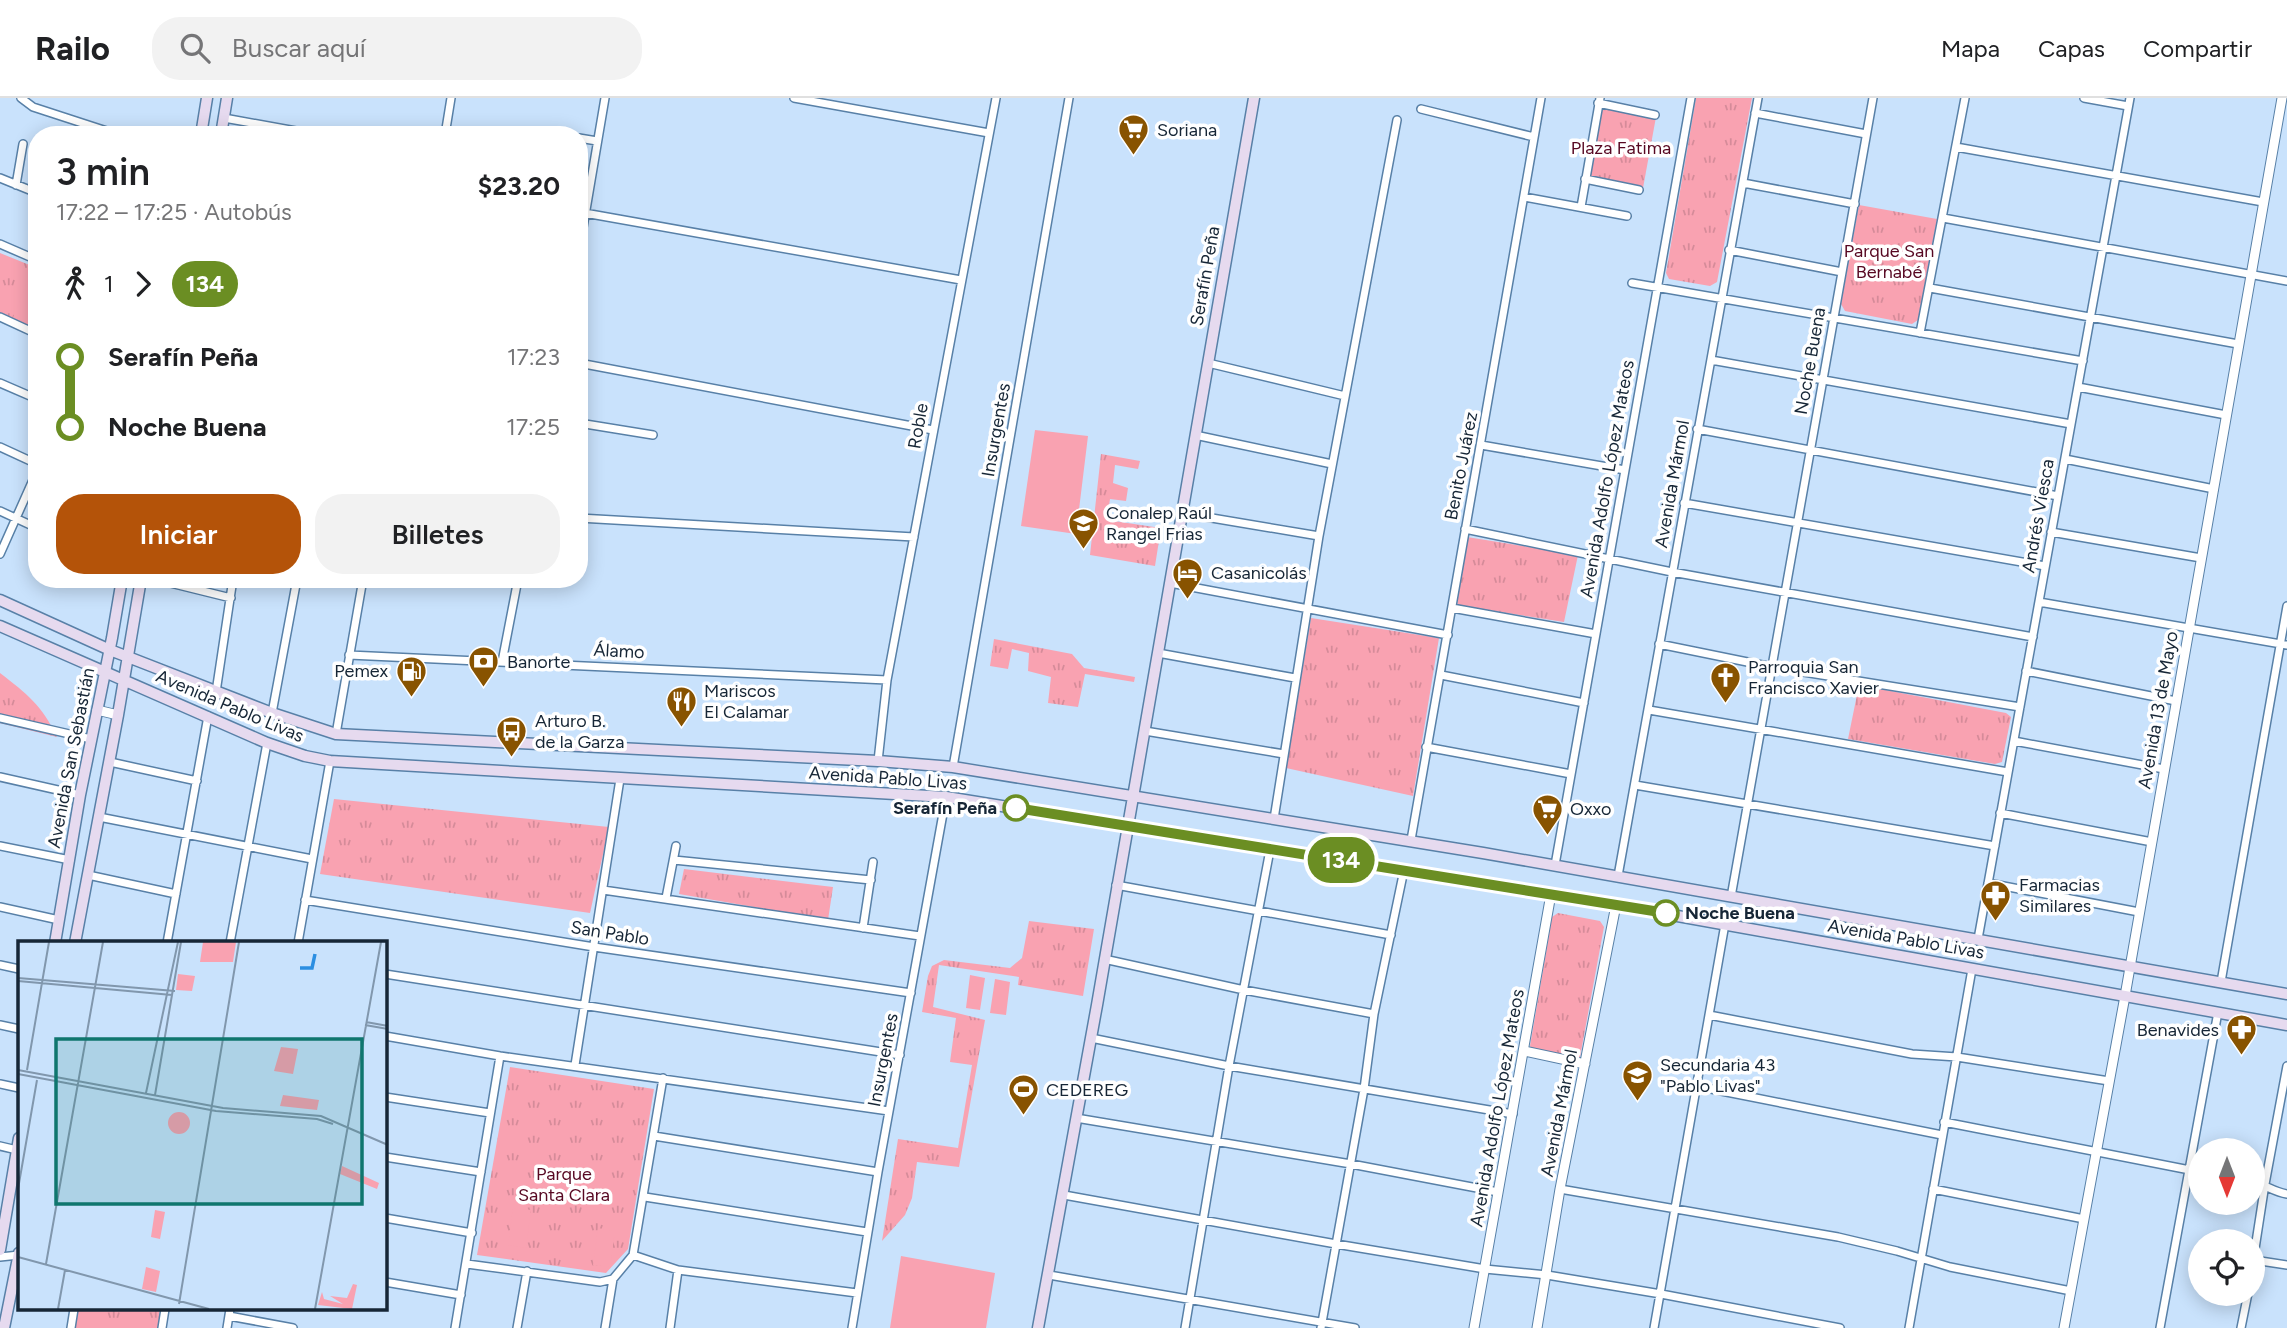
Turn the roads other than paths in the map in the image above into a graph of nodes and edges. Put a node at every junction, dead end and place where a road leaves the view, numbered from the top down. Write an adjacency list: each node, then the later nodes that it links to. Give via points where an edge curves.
1 (22, 98): 24 (street, via 33,107)
2 (207, 98): 26 (main road)
3 (227, 98): 22 (main road)
4 (451, 98): 29 (street)
5 (605, 98): 34 (street)
6 (794, 98): 30 (street)
7 (996, 98): 30 (street, Roble)
8 (1069, 98): 167 (street, Insurgentes)
9 (1254, 98): 72 (main road, Serafín Peña)
10 (1541, 98): 32 (street, Benito Juárez)
11 (1691, 98): 61 (street, Avenida Adolfo López Mateos)
12 (1758, 98): 20 (street, Avenida Mármol)
13 (1872, 98): 31 (street, Noche Buena)
14 (1965, 98): 36 (street)
15 (2084, 98): 18 (street)
16 (2282, 98): 46 (street, Avenida 13 de Mayo)
17 (1599, 101): 21 (street); 39 (street)
18 (2129, 102): 37 (street, Andrés Viesca)
19 (1421, 109): 32 (street)
20 (1755, 113): 31 (street); 40 (street, Avenida Mármol)
21 (1655, 115)
22 (224, 118): 27 (main road); 28 (street)
23 (1397, 120): 78 (street)
24 (84, 124): 25 (street)
25 (90, 126)
26 (202, 126)
27 (223, 126)
28 (268, 126)
29 (446, 126)
30 (989, 133): 58 (street, Roble)
31 (1866, 134): 47 (street, Noche Buena)
32 (1534, 137): 45 (street, Benito Juárez)
33 (588, 140): 34 (street)
34 (597, 141): 42 (street)
35 (23, 144): 41 (street)
36 (1956, 147): 37 (street); 51 (street)
37 (2116, 176): 46 (street); 53 (street, Andrés Viesca)
38 (0, 178): 41 (street)
39 (1585, 179): 44 (street); 48 (street)
40 (1743, 183): 47 (street); 54 (street, Avenida Mármol)
41 (16, 185): 43 (street)
42 (588, 187)
43 (28, 190)
44 (1639, 190)
45 (1524, 197): 48 (street); 86 (street, Benito Juárez)
46 (2263, 202): 57 (street, Avenida 13 de Mayo)
47 (1854, 204): 56 (street, Noche Buena)
48 (1581, 206): 50 (street)
49 (588, 213): 58 (street)
50 (1627, 216)
51 (1943, 218): 53 (street); 62 (street)
52 (0, 244): 55 (street)
53 (2103, 248): 57 (street); 65 (street, Andrés Viesca)
54 (1729, 250): 56 (street); 63 (street, Avenida Mármol)
55 (28, 256)
56 (1842, 272): 66 (street, Noche Buena)
57 (2251, 275): 59 (street); 69 (street, Avenida 13 de Mayo)
58 (961, 280): 83 (street, Roble)
59 (2287, 281)
60 (1632, 283): 61 (street)
61 (1657, 286): 63 (street); 92 (street, Avenida Adolfo López Mateos)
62 (1930, 288): 65 (street); 68 (street)
63 (1721, 297): 66 (street); 70 (street, Avenida Mármol)
64 (0, 317): 67 (street)
65 (2091, 317): 69 (street); 71 (street, Andrés Viesca)
66 (1834, 319): 68 (street); 74 (street, Noche Buena)
67 (28, 330)
68 (1920, 333): 71 (street)
69 (2238, 344): 79 (street, Avenida 13 de Mayo)
70 (1711, 360): 74 (street); 82 (street, Avenida Mármol)
71 (2082, 361): 76 (street, Andrés Viesca)
72 (1208, 363): 78 (street); 85 (main road, Serafín Peña)
73 (588, 365): 83 (street)
74 (1823, 380): 81 (street); 88 (street, Noche Buena)
75 (0, 383): 77 (street)
76 (2078, 387): 79 (street); 81 (street, Andrés Viesca)
77 (28, 395)
78 (1345, 396): 91 (street)
79 (2226, 415): 93 (street, Avenida 13 de Mayo)
80 (588, 424): 84 (street)
81 (2071, 424): 89 (street, Andrés Viesca)
82 (1697, 429): 88 (street); 96 (street, Avenida Mármol)
83 (933, 430): 106 (street, Roble)
84 (653, 435)
85 (1195, 435): 91 (street); 98 (main road, Serafín Peña)
86 (1481, 445): 92 (street); 103 (street, Benito Juárez)
87 (0, 447): 90 (street)
88 (1810, 450): 95 (street); 101 (street, Noche Buena)
89 (2065, 459): 93 (street); 95 (street, Andrés Viesca)
90 (28, 460)
91 (1332, 464): 105 (street)
92 (1625, 470): 109 (street, Avenida Adolfo López Mateos)
93 (2214, 489): 108 (street, Avenida 13 de Mayo)
94 (28, 490): 99 (street)
95 (2058, 496): 104 (street, Andrés Viesca)
96 (1684, 503): 101 (street); 111 (street, Avenida Mármol)
97 (0, 511): 99 (street)
98 (1182, 513): 105 (street); 112 (main road, Serafín Peña)
99 (15, 518): 102 (street); 107 (street)
100 (588, 519): 106 (street)
101 (1798, 522): 110 (street); 120 (street, Noche Buena)
102 (28, 524)
103 (1465, 529): 109 (street); 126 (street, Benito Juárez)
104 (2051, 532): 108 (street); 110 (street, Andrés Viesca)
105 (1319, 536): 125 (street)
106 (914, 537): 144 (street, Roble)
107 (0, 554)
108 (2201, 558): 128 (street, Avenida 13 de Mayo)
109 (1608, 559): 111 (street); 129 (street, Avenida Adolfo López Mateos)
110 (2045, 566): 123 (street, Andrés Viesca)
111 (1672, 572): 120 (street); 132 (street, Avenida Mármol)
112 (1170, 583): 125 (street); 135 (main road, Serafín Peña)
113 (120, 588): 134 (main road, Avenida San Sebastián)
114 (139, 588): 137 (main road, Avenida San Sebastián)
115 (190, 588): 121 (street)
116 (232, 588): 121 (street)
117 (295, 588): 152 (street)
118 (361, 588): 136 (street)
119 (516, 588): 138 (street)
120 (1785, 593): 131 (street); 139 (street, Noche Buena)
121 (231, 598): 146 (street)
122 (0, 600): 134 (main road, Avenida Pablo Livas)
123 (2039, 602): 128 (street); 131 (street, Andrés Viesca)
124 (2287, 606): 133 (street)
125 (1308, 608): 130 (street); 143 (street)
126 (1452, 608): 129 (street); 130 (street, Benito Juárez)
127 (0, 626): 141 (main road, Avenida Pablo Livas)
128 (2189, 628): 133 (street); 147 (street, Avenida 13 de Mayo)
129 (1596, 634): 148 (street, Avenida Adolfo López Mateos)
130 (1448, 635): 142 (street, Benito Juárez)
131 (2032, 638): 140 (street, Andrés Viesca)
132 (1659, 644): 139 (street); 151 (street, Avenida Mármol)
133 (2284, 645): 230 (street)
134 (110, 650): 137 (main road, Avenida Pablo Livas); 141 (main road, Avenida San Sebastián)
135 (1158, 653): 143 (street); 157 (main road, Serafín Peña)
136 (349, 655): 138 (street, Álamo); 158 (street)
137 (127, 657): 145 (main road, Avenida San Sebastián); 146 (main road, Avenida Pablo Livas)
138 (502, 662): 144 (street, Álamo)
139 (1772, 667): 149 (street); 156 (street, Noche Buena)
140 (2026, 671): 147 (street); 149 (street, Andrés Viesca)
141 (104, 673): 145 (main road, Avenida Pablo Livas); 150 (main road, Avenida San Sebastián)
142 (1441, 676): 148 (street); 162 (street, Benito Juárez)
143 (1295, 678): 163 (street)
144 (887, 680): 165 (street, Roble)
145 (124, 681): 153 (main road, Avenida San Sebastián); 154 (main road, Avenida Pablo Livas)
146 (216, 692): 152 (main road, Avenida Pablo Livas)
147 (2176, 701): 168 (street, Avenida 13 de Mayo)
148 (1584, 703): 170 (street, Avenida Adolfo López Mateos)
149 (2020, 707): 160 (street, Andrés Viesca)
150 (97, 710): 153 (street); 159 (main road, Avenida San Sebastián)
151 (1649, 710): 156 (street); 174 (street, Avenida Mármol)
152 (272, 713): 158 (main road, Avenida Pablo Livas)
153 (118, 715): 166 (main road, Avenida San Sebastián)
154 (208, 716): 161 (main road, Avenida Pablo Livas); 173 (street)
155 (0, 718): 159 (street)
156 (1761, 730): 169 (street); 178 (street, Noche Buena)
157 (1145, 731): 163 (street); 176 (main road, Serafín Peña)
158 (336, 734): 165 (main road, Avenida Pablo Livas)
159 (91, 739): 175 (main road, Avenida San Sebastián)
160 (2014, 741): 168 (street); 169 (street, Andrés Viesca)
161 (267, 743): 164 (main road, Avenida Pablo Livas); 189 (street)
162 (1426, 747): 170 (street); 184 (street, Benito Juárez)
163 (1284, 754): 181 (street)
164 (330, 761): 172 (main road, Avenida Pablo Livas); 191 (street)
165 (878, 761): 167 (main road, Avenida Pablo Livas)
166 (110, 762): 173 (street); 180 (main road, Avenida San Sebastián)
167 (953, 767): 176 (main road, Avenida Pablo Livas)
168 (2164, 769): 185 (street, Avenida 13 de Mayo)
169 (2008, 772): 179 (street, Andrés Viesca)
170 (1570, 774): 195 (street, Avenida Adolfo López Mateos)
171 (0, 777): 175 (street)
172 (620, 779): 177 (main road, Avenida Pablo Livas); 202 (street)
173 (197, 780): 183 (street)
174 (1635, 785): 178 (street); 198 (street, Avenida Mármol)
175 (80, 795): 192 (main road, Avenida San Sebastián)
176 (1133, 796): 181 (main road, Avenida Pablo Livas); 182 (main road, Serafín Peña)
177 (946, 797): 182 (main road, Avenida Pablo Livas); 216 (street, Insurgentes)
178 (1748, 805): 188 (street); 205 (street, Noche Buena)
179 (2000, 813): 185 (street); 188 (street, Andrés Viesca)
180 (99, 817): 183 (street); 197 (main road, Avenida San Sebastián)
181 (1274, 819): 184 (main road, Avenida Pablo Livas)
182 (1128, 825): 190 (main road, Avenida Pablo Livas); 201 (main road, Serafín Peña)
183 (187, 834): 189 (street); 203 (street)
184 (1411, 840): 195 (main road, Avenida Pablo Livas)
185 (2152, 842): 211 (street, Avenida 13 de Mayo)
186 (0, 846): 192 (street)
187 (676, 846): 193 (street)
188 (1995, 846): 200 (street, Andrés Viesca)
189 (247, 847): 191 (street); 221 (street)
190 (1270, 850): 196 (main road, Avenida Pablo Livas); 210 (street)
191 (312, 859): 207 (street)
192 (70, 860): 212 (main road, Avenida San Sebastián)
193 (674, 860): 199 (street); 206 (street)
194 (873, 862): 199 (street)
195 (1555, 865): 198 (main road, Avenida Pablo Livas)
196 (1404, 870): 204 (main road, Avenida Pablo Livas); 215 (street)
197 (88, 876): 203 (street); 219 (main road, Avenida San Sebastián)
198 (1618, 876): 205 (main road, Avenida Pablo Livas)
199 (871, 880): 214 (street)
200 (1988, 883): 211 (street); 217 (street, Andrés Viesca)
201 (1116, 885): 210 (street); 224 (main road, Serafín Peña)
202 (603, 890): 206 (street); 223 (street)
203 (176, 894): 220 (street)
204 (1551, 894): 208 (main road, Avenida Pablo Livas); 244 (street, Avenida Adolfo López Mateos)
205 (1731, 897): 217 (main road, Avenida Pablo Livas)
206 (666, 898): 214 (street)
207 (305, 900): 222 (street); 223 (street, San Pablo)
208 (1616, 905): 213 (main road, Avenida Pablo Livas); 248 (street, Avenida Mármol)
209 (0, 907): 212 (street)
210 (1258, 912): 215 (street); 231 (street)
211 (2139, 912): 226 (street, Avenida 13 de Mayo)
212 (59, 920): 218 (main road, Avenida San Sebastián)
213 (1725, 924): 228 (main road, Avenida Pablo Livas); 238 (street)
214 (863, 928): 216 (street)
215 (1391, 935): 237 (street)
216 (920, 936): 232 (street, Insurgentes)
217 (1978, 939): 226 (main road, Avenida Pablo Livas)
218 (55, 941)
219 (75, 941)
220 (167, 941)
221 (230, 941)
222 (298, 941)
223 (594, 947): 232 (street, San Pablo); 235 (street)
224 (1104, 960): 231 (street); 243 (main road, Serafín Peña)
225 (0, 965): 227 (street)
226 (2130, 965): 230 (main road, Avenida Pablo Livas); 234 (street, Avenida 13 de Mayo)
227 (18, 969)
228 (1972, 969): 234 (main road, Avenida Pablo Livas); 247 (street)
229 (387, 974): 235 (street)
230 (2221, 982): 233 (main road, Avenida Pablo Livas)
231 (1244, 990): 237 (street); 250 (street)
232 (911, 993): 245 (street, Insurgentes)
233 (2287, 994)
234 (2125, 996): 236 (main road, Avenida Pablo Livas); 253 (street, Avenida 13 de Mayo)
235 (586, 1006): 245 (street); 249 (street)
236 (2218, 1012): 240 (main road, Avenida Pablo Livas); 267 (street)
237 (1374, 1014): 257 (street)
238 (1709, 1016): 247 (street, via 1901,1052); 255 (street)
239 (0, 1025): 241 (street)
240 (2287, 1025)
241 (18, 1029)
242 (387, 1036): 246 (street)
243 (1091, 1038): 250 (street); 263 (main road, Serafín Peña)
244 (1524, 1051): 248 (street); 261 (street, Avenida Adolfo López Mateos)
245 (900, 1055): 259 (street, Insurgentes)
246 (500, 1056): 249 (street); 260 (street)
247 (1957, 1056): 253 (street); 264 (street)
248 (1585, 1063): 280 (street, Avenida Mármol)
249 (575, 1065): 252 (street)
250 (1229, 1066): 257 (street); 268 (street)
251 (2287, 1066): 262 (street)
252 (663, 1078): 259 (street); 266 (street)
253 (2109, 1081): 272 (street, Avenida 13 de Mayo)
254 (0, 1084): 256 (street)
255 (1696, 1086): 265 (street); 287 (street)
256 (18, 1088)
257 (1364, 1089): 261 (street); 274 (street)
258 (387, 1097): 260 (street)
259 (889, 1111): 277 (street, Insurgentes)
260 (490, 1113): 276 (street)
261 (1513, 1114): 282 (street, Avenida Adolfo López Mateos)
262 (2283, 1116): 279 (street)
263 (1076, 1118): 268 (street); 284 (main road, Serafín Peña)
264 (1944, 1122): 265 (street); 272 (street)
265 (1942, 1135): 281 (street)
266 (654, 1136): 277 (street); 285 (street)
267 (2195, 1138)
268 (1217, 1142): 274 (street); 290 (street)
269 (18, 1144): 271 (main road)
270 (0, 1146): 271 (street)
271 (17, 1150): 286 (main road)
272 (2095, 1152): 275 (street); 289 (street, Avenida 13 de Mayo)
273 (387, 1157): 276 (street)
274 (1351, 1164): 282 (street); 293 (street)
275 (2188, 1170)
276 (481, 1172): 292 (street)
277 (878, 1172): 291 (street, Insurgentes)
278 (2188, 1175): 340 (street)
279 (2265, 1184): 283 (street)
280 (1560, 1189): 287 (street); 307 (street, Avenida Mármol)
281 (1933, 1189): 289 (street); 298 (street)
282 (1498, 1192): 303 (street, Avenida Adolfo López Mateos)
283 (2287, 1194)
284 (1064, 1195): 290 (street); 306 (main road, Serafín Peña)
285 (645, 1197): 291 (street); 296 (street)
286 (3, 1208): 294 (main road)
287 (1674, 1208): 298 (street, via 1838,1237); 312 (street)
288 (387, 1218): 292 (street)
289 (2084, 1219): 310 (street, Avenida 13 de Mayo)
290 (1203, 1221): 293 (street); 314 (street)
291 (867, 1232): 311 (street, Insurgentes)
292 (472, 1233): 301 (street)
293 (1336, 1244): 303 (street); 319 (street)
294 (0, 1250)
295 (18, 1254): 297 (street)
296 (634, 1255): 304 (street); 308 (street)
297 (0, 1257)
298 (1920, 1258): 310 (street); 338 (street)
299 (18, 1259): 321 (main road)
300 (2265, 1264): 302 (street)
301 (467, 1265): 305 (street); 313 (street)
302 (2287, 1265)
303 (1485, 1269): 307 (street); 334 (street, Avenida Adolfo López Mateos)
304 (678, 1270): 311 (street); 329 (street)
305 (527, 1271): 308 (street, via 600,1282); 327 (street)
306 (1049, 1275): 314 (street); 331 (main road, Serafín Peña)
307 (1547, 1275): 312 (street); 335 (street, Avenida Mármol)
308 (613, 1279): 328 (street)
309 (387, 1282): 313 (street)
310 (2071, 1291): 339 (street, Avenida 13 de Mayo)
311 (857, 1293): 330 (street, Insurgentes)
312 (1661, 1294): 336 (street); 337 (street)
313 (460, 1295): 326 (street)
314 (1190, 1299): 319 (street); 332 (street)
315 (2247, 1306): 341 (street)
316 (74, 1310): 322 (street)
317 (165, 1310): 323 (street)
318 (230, 1312): 320 (street); 324 (street)
319 (1322, 1325): 333 (street)
320 (271, 1326): 325 (street)
321 (4, 1328)
322 (71, 1328)
323 (162, 1328)
324 (227, 1328)
325 (293, 1328)
326 (455, 1328)
327 (517, 1328)
328 (605, 1328)
329 (670, 1328)
330 (852, 1328)
331 (1038, 1328)
332 (1185, 1328)
333 (1355, 1328)
334 (1474, 1328)
335 (1537, 1328)
336 (1654, 1328)
337 (1840, 1328)
338 (1909, 1328)
339 (2064, 1328)
340 (2160, 1328)
341 (2244, 1328)

